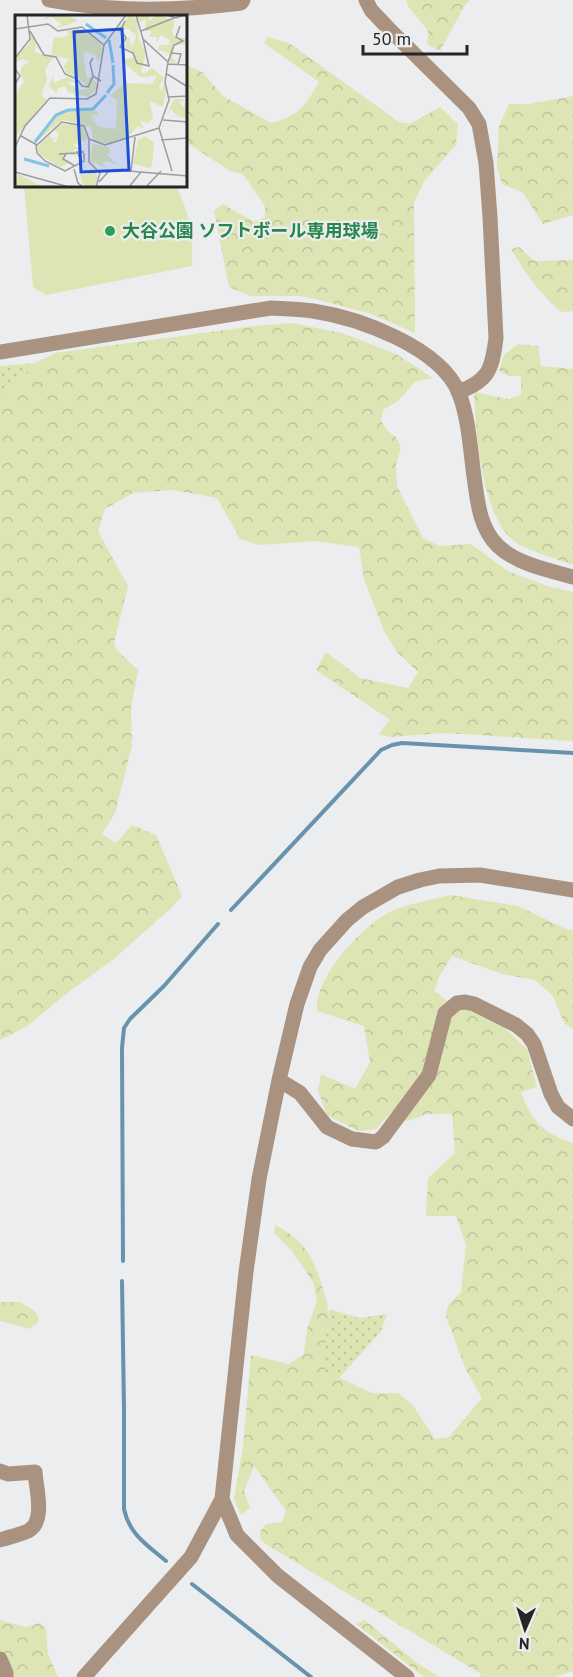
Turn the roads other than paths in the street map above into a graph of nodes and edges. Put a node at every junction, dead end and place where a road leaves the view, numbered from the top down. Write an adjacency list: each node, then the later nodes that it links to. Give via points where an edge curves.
1 (49, 0): 4 (street, via 98,8)
2 (243, 0): 4 (street, via 223,5)
3 (366, 0): 6 (street, via 389,29 469,108 479,124 490,217 496,338 488,373 480,382)
4 (148, 4)
5 (0, 352): 6 (street, via 272,308 311,310 345,318 417,348 436,361)
6 (458, 392): 7 (street, via 486,531 508,554)
7 (573, 577)
8 (573, 890): 9 (street, via 480,875 440,876 398,887 363,907 332,935 310,967)
9 (279, 1080): 10 (street, via 300,1094 327,1127 352,1139 376,1142 429,1075 446,1013 457,1003 465,1002 516,1025 526,1034 534,1044 550,1094); 12 (street, via 259,1179)
10 (573, 1119)
11 (0, 1470): 13 (street, via 8,1474 35,1472 39,1513 30,1530)
12 (222, 1499): 16 (street, via 191,1557); 17 (street, via 237,1535 278,1576)
13 (0, 1540)
14 (0, 1659): 15 (street)
15 (6, 1677)
16 (84, 1677)
17 (407, 1677)

